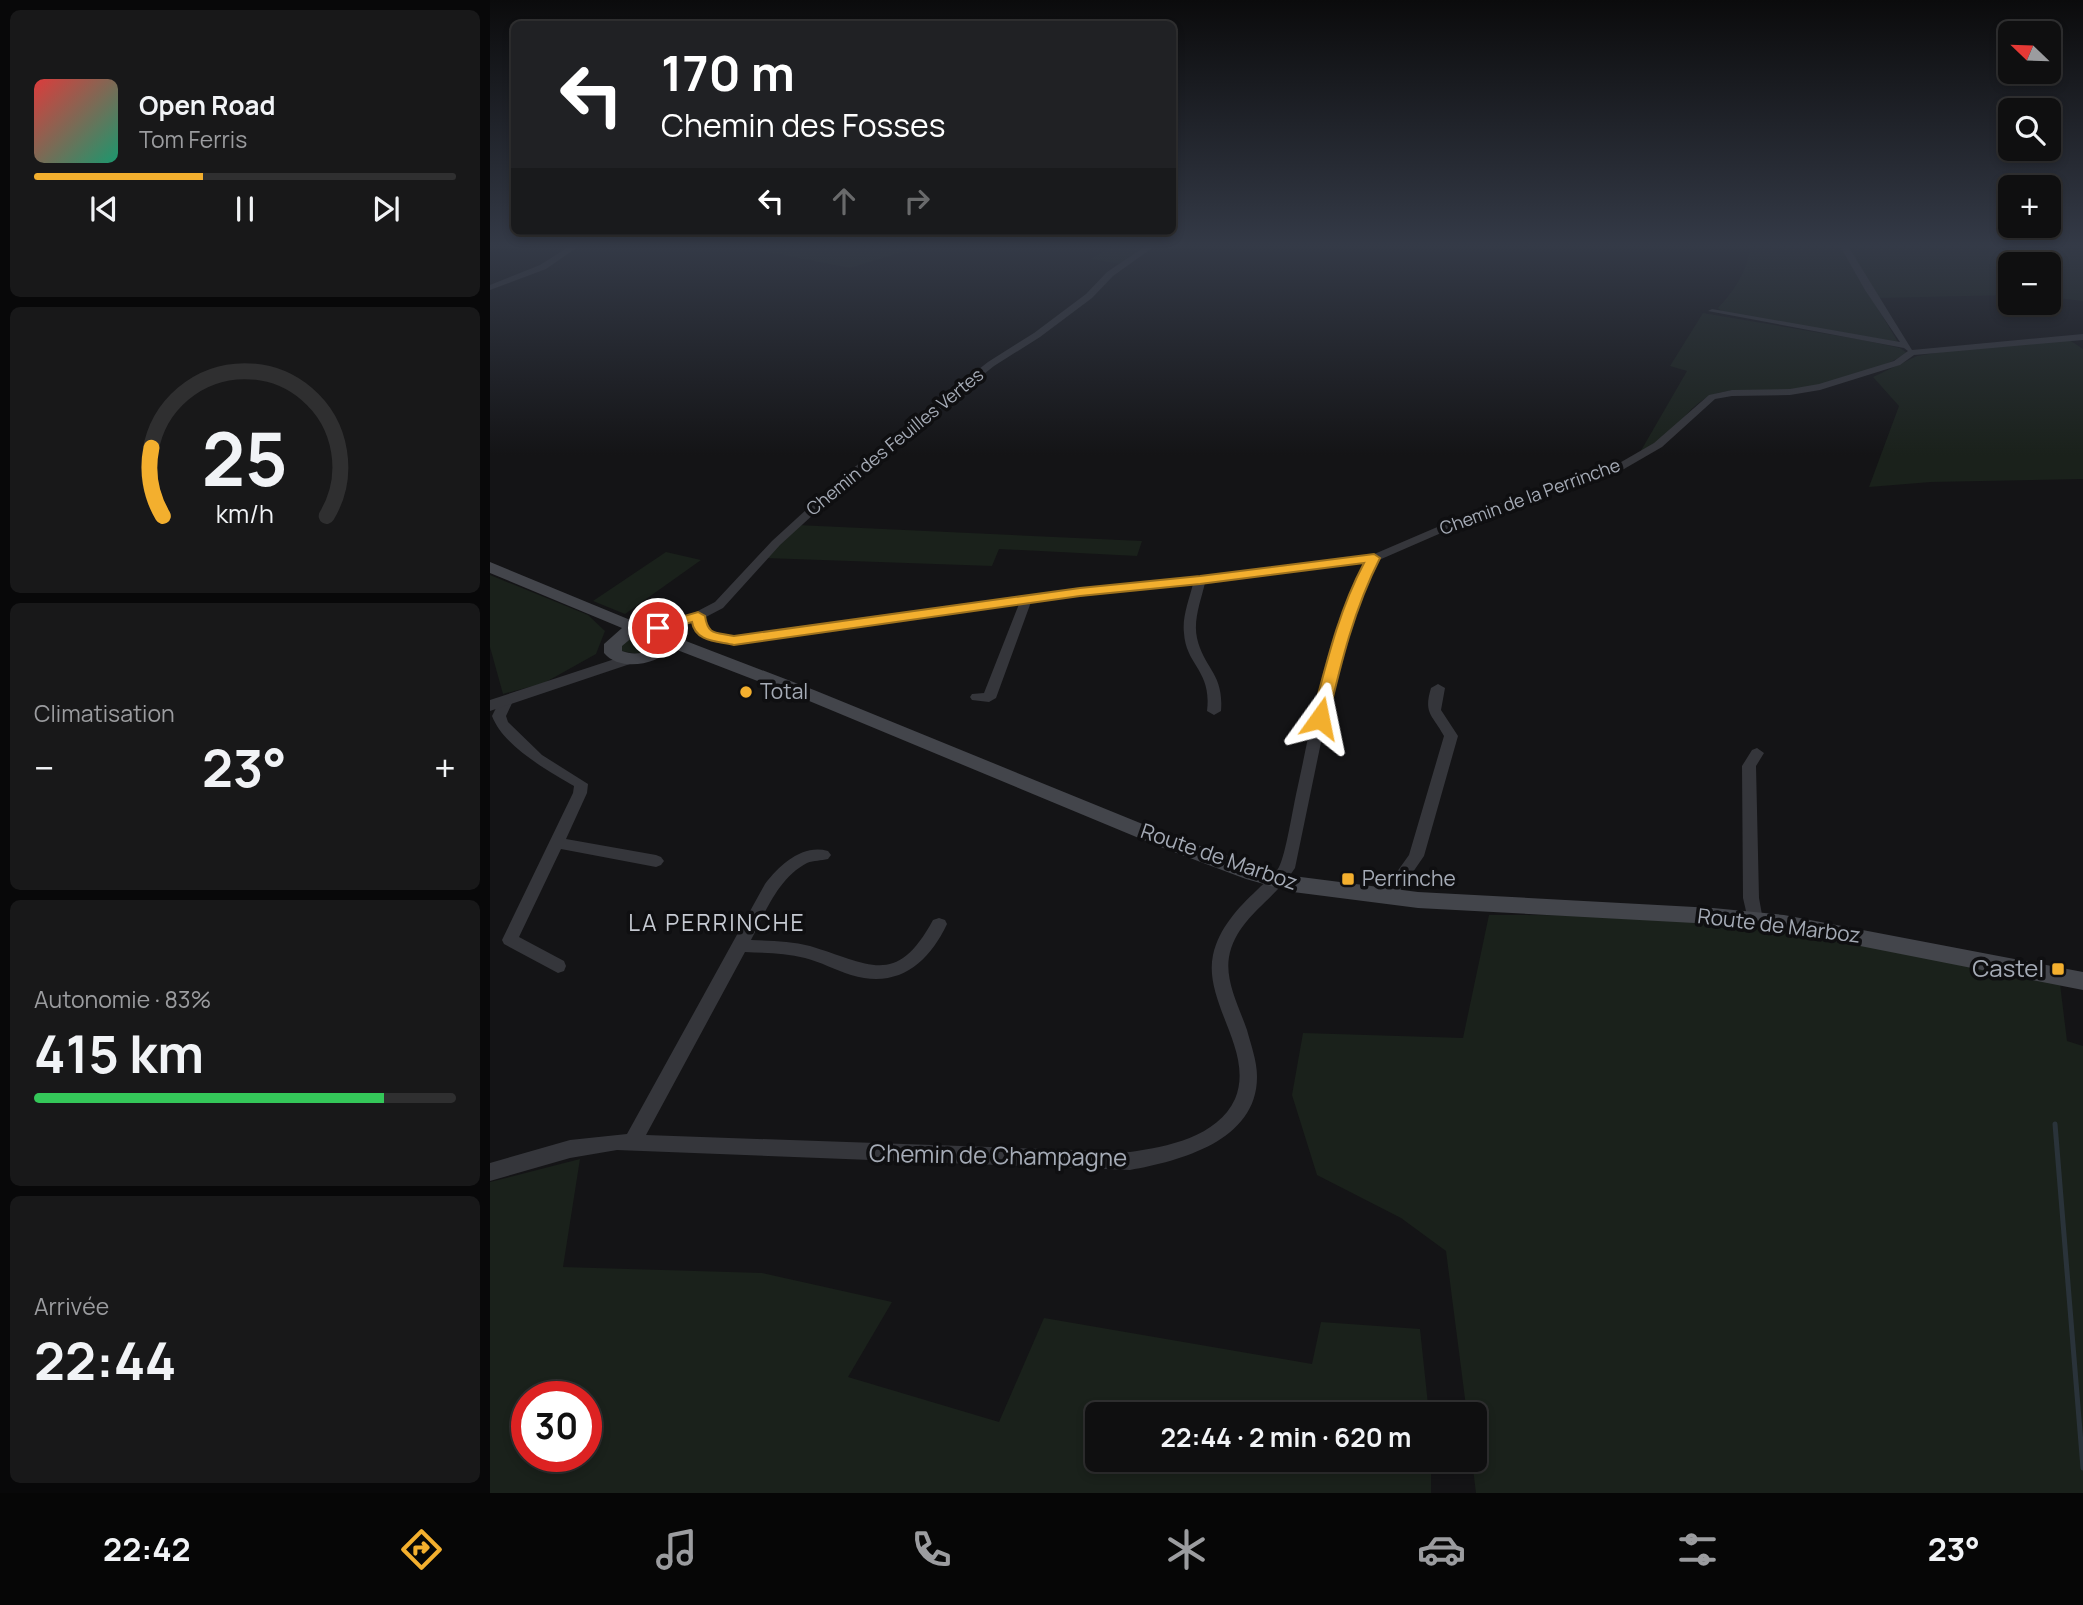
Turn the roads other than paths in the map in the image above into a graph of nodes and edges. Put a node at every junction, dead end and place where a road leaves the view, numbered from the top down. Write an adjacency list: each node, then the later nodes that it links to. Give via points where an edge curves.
1 (1062, 316): 11 (street, Chemin des Feuilles Vertes, via 991,365 846,479 776,543 725,600)
2 (1731, 316): 5 (street)
3 (1886, 316): 5 (street)
4 (2083, 337): 5 (street, Chemin de la Perrinche)
5 (1909, 350): 6 (street, Chemin de la Perrinche, via 1897,363 1820,387 1712,397 1658,445 1620,467 1467,518)
6 (1374, 558): 8 (street, Chemin de la Perrinche); 27 (street, via 1358,587 1332,665 1292,851)
7 (490, 567): 10 (main road)
8 (1200, 580): 9 (street, Chemin de la Perrinche); 22 (street, via 1190,633 1216,687)
9 (1026, 601): 11 (street, Chemin de la Perrinche, via 734,641 706,634); 20 (street, via 989,698)
10 (584, 605): 12 (main road); 14 (main road, via 608,621)
11 (698, 616): 13 (street, Chemin des Feuilles Vertes)
12 (637, 629): 13 (main road); 14 (main road)
13 (666, 635): 15 (main road); 17 (main road, Route de Marboz)
14 (616, 643): 16 (main road, via 616,656); 19 (street, via 583,669)
15 (653, 654): 16 (main road); 17 (main road, Route de Marboz)
16 (630, 659): 19 (street)
17 (715, 660): 27 (main road, Route de Marboz, via 1165,841)
18 (1438, 688): 28 (street, via 1432,709 1451,736 1416,856)
19 (526, 695): 21 (street)
20 (977, 697)
21 (498, 704): 24 (street, via 502,724 543,763 581,784)
22 (1214, 711)
23 (1758, 753): 29 (street, via 1749,766)
24 (556, 843): 26 (street); 32 (street, via 510,940)
25 (823, 855): 31 (street, via 798,861 779,878)
26 (656, 861)
27 (1278, 880): 28 (main road, Route de Marboz); 34 (street, Chemin de Champagne, via 1243,913 1221,954 1221,976 1245,1056 1245,1096 1221,1129 1176,1151 1130,1161)
28 (1387, 897): 29 (main road, Route de Marboz)
29 (1755, 920): 33 (main road, Route de Marboz, via 1850,934)
30 (939, 924): 31 (street, via 920,955 886,971 860,971 793,949)
31 (738, 945): 34 (street)
32 (558, 966)
33 (2083, 981)
34 (633, 1142): 35 (street, Chemin de Champagne, via 594,1144)
35 (490, 1171)

